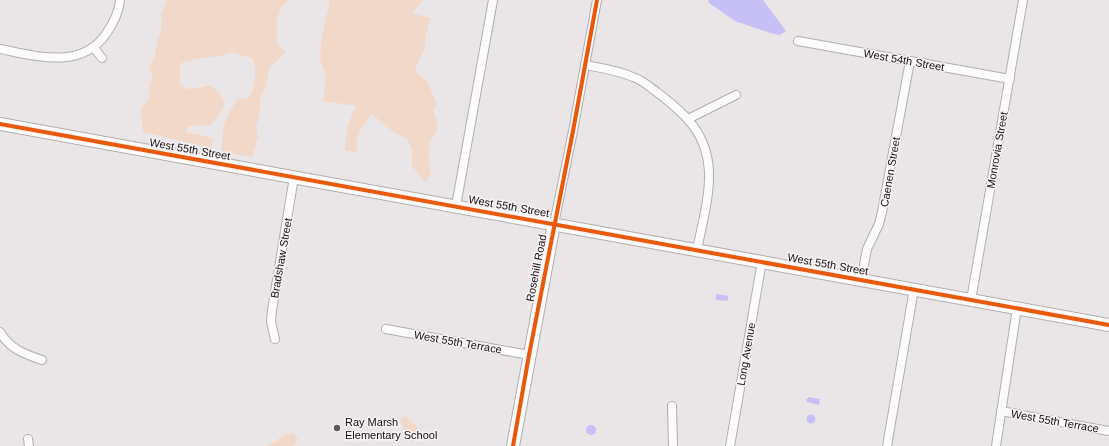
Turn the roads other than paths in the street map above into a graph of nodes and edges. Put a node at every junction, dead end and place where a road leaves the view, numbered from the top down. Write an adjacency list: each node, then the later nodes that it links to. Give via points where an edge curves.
1 (120, 0): 6 (street, via 114,21 101,42)
2 (493, 0): 16 (street, West 55th Street)
3 (597, 0): 10 (street, Rosehill Road)
4 (1023, 0): 11 (street, Monrovia Street)
5 (798, 41): 9 (street, West 54th Street)
6 (94, 48): 7 (street, via 72,56 54,58); 8 (street)
7 (0, 49)
8 (102, 58)
9 (910, 61): 11 (street, West 54th Street); 20 (street, Caenen Street, via 882,212 867,249)
10 (585, 65): 13 (street, via 616,71 640,80); 17 (street, Rosehill Road)
11 (1010, 79): 22 (street, Monrovia Street)
12 (736, 95): 13 (street)
13 (688, 119): 18 (street, via 704,144 709,172)
14 (0, 124): 15 (street, West 55th Street)
15 (294, 177): 16 (street, West 55th Street); 27 (street, Bradshaw Street, via 272,310 271,322)
16 (456, 206): 17 (street, West 55th Street)
17 (554, 224): 18 (street, West 55th Street); 28 (street, Rosehill Road)
18 (697, 250): 19 (street, West 55th Street)
19 (762, 262): 20 (street, West 55th Street); 35 (street, Long Avenue)
20 (861, 280): 21 (street, West 55th Street)
21 (914, 289): 22 (street, West 55th Street); 36 (street)
22 (971, 300): 23 (street, West 55th Street)
23 (1017, 308): 24 (street, West 55th Street); 31 (street)
24 (1109, 325)
25 (386, 329): 28 (street, West 55th Terrace)
26 (0, 332): 29 (street, via 6,342 23,353)
27 (275, 339)
28 (529, 355): 33 (street, Rosehill Road)
29 (42, 360)
30 (672, 406): 34 (street)
31 (1001, 412): 32 (street, West 55th Terrace); 37 (street)
32 (1109, 431)
33 (513, 446)
34 (673, 446)
35 (730, 446)
36 (887, 446)
37 (996, 446)

